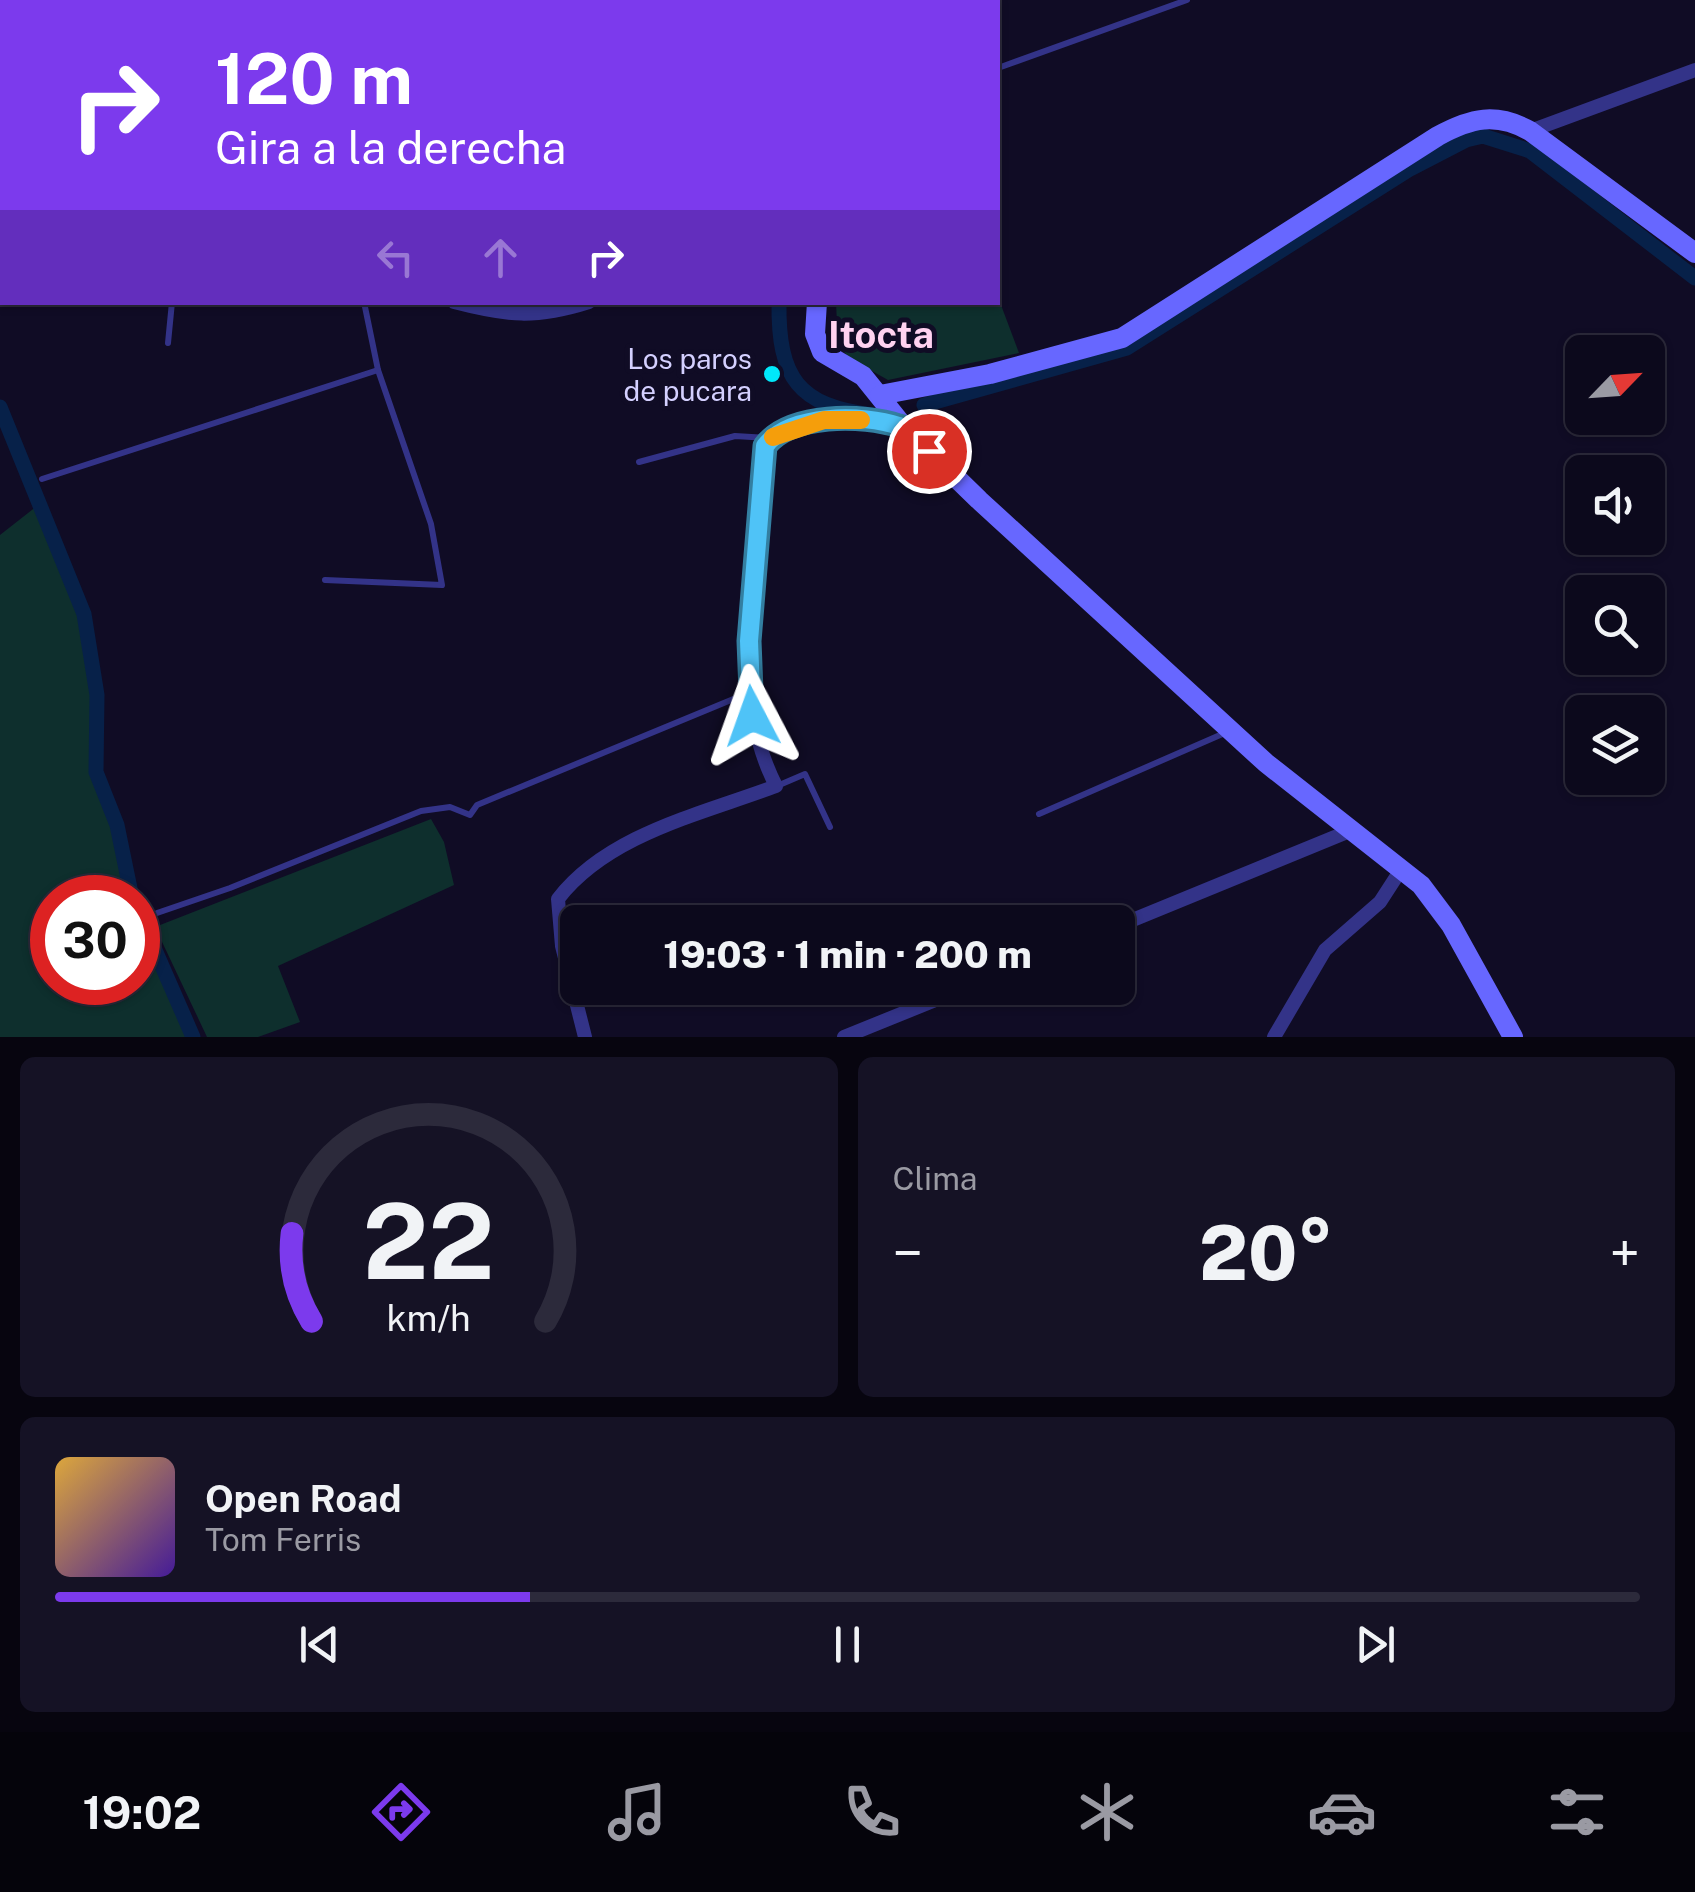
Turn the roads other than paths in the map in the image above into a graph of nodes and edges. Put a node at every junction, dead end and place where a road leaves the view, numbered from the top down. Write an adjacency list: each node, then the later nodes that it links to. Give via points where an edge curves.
1 (1187, 0): 2 (lane)
2 (1000, 67)
3 (1695, 70): 4 (street)
4 (1530, 131): 5 (main road); 13 (main road, via 1498,118 1455,127 1122,338)
5 (1695, 253)
6 (172, 305): 11 (lane)
7 (365, 305): 12 (lane)
8 (463, 305): 9 (street, via 495,315 547,316)
9 (580, 305)
10 (816, 305): 13 (main road, via 822,352)
11 (168, 343)
12 (378, 370): 17 (lane); 18 (lane, via 431,524 442,584)
13 (880, 395): 14 (main road)
14 (904, 426): 15 (street, via 842,419); 20 (main road, via 1102,616)
15 (771, 438): 16 (lane, via 735,436); 19 (street, via 763,458)
16 (640, 462)
17 (42, 479)
18 (325, 580)
19 (748, 693): 21 (street, via 756,740); 26 (lane, via 478,805 470,815 450,808 421,811)
20 (1233, 730): 22 (lane); 24 (main road)
21 (776, 786): 23 (lane, via 805,774); 29 (street, via 628,842 568,885 558,899 562,946)
22 (1039, 814)
23 (830, 827)
24 (1352, 830): 25 (main road); 27 (street)
25 (1402, 868): 31 (street, via 1380,902 1326,950); 32 (main road, via 1435,900)
26 (160, 912)
27 (1135, 919)
28 (924, 1005): 30 (street)
29 (585, 1037)
30 (844, 1037)
31 (1274, 1037)
32 (1513, 1037)

